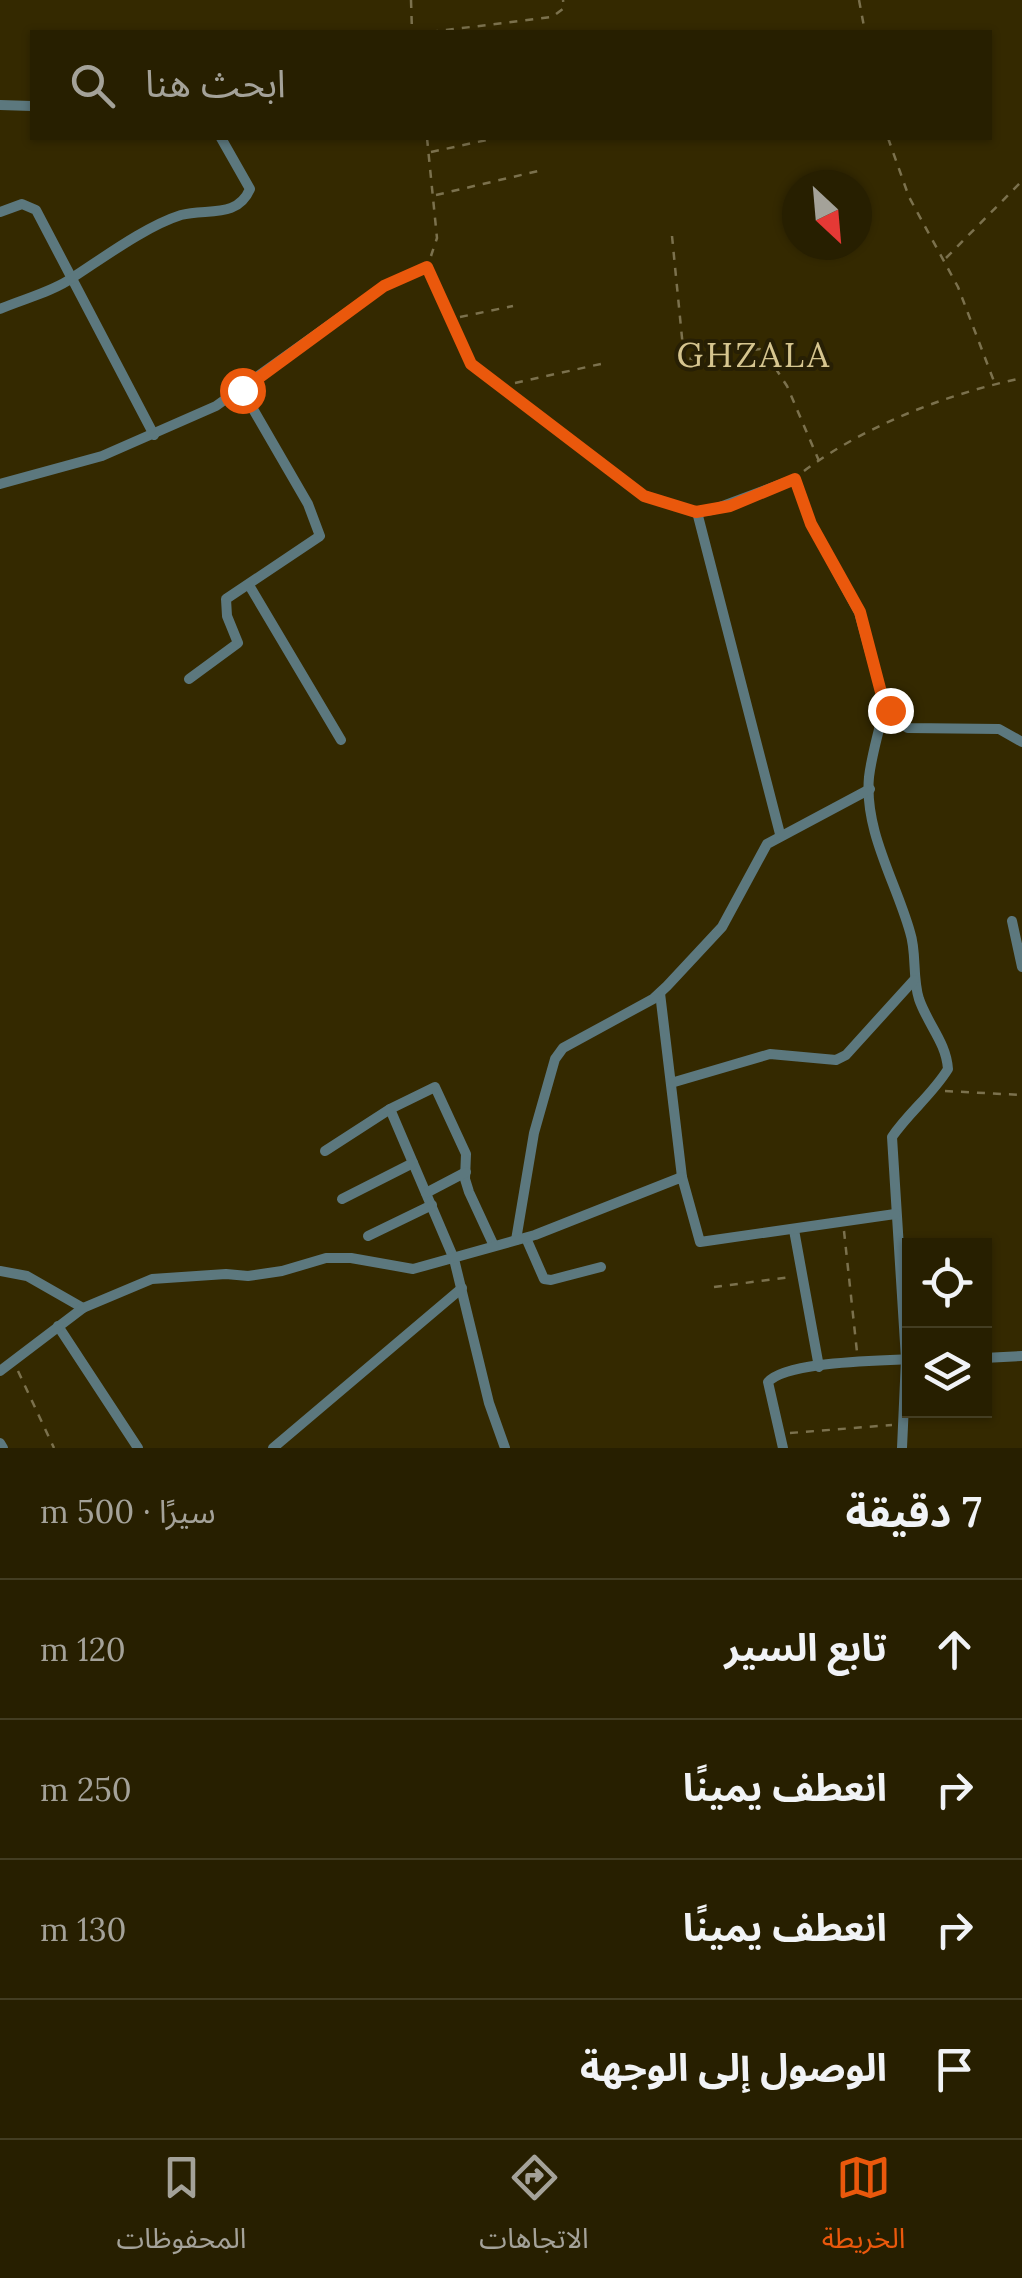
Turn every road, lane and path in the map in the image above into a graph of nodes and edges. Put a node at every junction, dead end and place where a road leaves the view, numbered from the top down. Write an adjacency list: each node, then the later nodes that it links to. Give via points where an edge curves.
1 (411, 0): 4 (path)
2 (562, 0): 5 (path, via 564,8 552,17)
3 (859, 0): 6 (path)
4 (412, 30)
5 (446, 30)
6 (865, 30)
7 (0, 105): 8 (street)
8 (30, 106)
9 (222, 140): 21 (street, via 250,189 246,199 220,212 182,215)
10 (427, 140): 13 (path)
11 (487, 140): 13 (path)
12 (889, 140): 19 (path)
13 (430, 152): 16 (path)
14 (538, 170): 16 (path)
15 (1022, 181): 19 (path)
16 (434, 196): 20 (path, via 437,238)
17 (0, 212): 21 (street, via 22,204 36,210)
18 (672, 236): 31 (path, via 684,358 765,352 788,386)
19 (945, 258): 27 (path)
20 (427, 267): 24 (street); 29 (street, via 384,286)
21 (71, 279): 23 (street); 30 (street)
22 (512, 306): 24 (path)
23 (0, 308)
24 (449, 319): 28 (street, via 471,364)
25 (605, 362): 28 (path)
26 (1022, 378): 27 (path)
27 (995, 384): 31 (path, via 898,420)
28 (499, 387): 34 (street, via 644,496)
29 (242, 390): 30 (street); 35 (street, via 320,536)
30 (154, 436): 33 (street)
31 (819, 461): 32 (path)
32 (795, 479): 34 (street, via 730,506); 37 (street, via 811,524 860,612)
33 (0, 484)
34 (696, 512): 41 (street)
35 (249, 585): 36 (street, via 226,599 238,643); 38 (street)
36 (189, 680)
37 (886, 702): 39 (street, via 908,728 998,729); 40 (street)
38 (341, 740)
39 (1022, 742)
40 (870, 789): 41 (street); 44 (street, via 886,867 912,935)
41 (780, 834): 45 (street, via 767,844 722,926)
42 (1012, 921): 43 (street)
43 (1022, 967)
44 (914, 980): 46 (street, via 846,1056 770,1054); 47 (street, via 947,1056 948,1069)
45 (660, 993): 46 (street); 61 (street, via 563,1048 555,1059 534,1133)
46 (671, 1082): 53 (street)
47 (934, 1090): 48 (path); 57 (street, via 892,1136)
48 (1022, 1095)
49 (390, 1109): 50 (street); 51 (street); 52 (street, via 435,1087 466,1154)
50 (325, 1150)
51 (413, 1163): 54 (street); 55 (street)
52 (466, 1172): 54 (street); 62 (street)
53 (682, 1177): 59 (street, via 700,1242); 61 (street)
54 (426, 1192): 56 (street)
55 (342, 1199)
56 (432, 1205): 60 (street); 63 (street)
57 (896, 1214): 58 (street); 71 (street)
58 (843, 1222): 59 (street); 76 (path)
59 (794, 1230): 66 (street)
60 (368, 1236)
61 (521, 1239): 62 (street); 64 (street, via 544,1278)
62 (494, 1246): 63 (street)
63 (454, 1259): 68 (street); 69 (street, via 413,1269 326,1258 248,1276 152,1280)
64 (601, 1267)
65 (0, 1271): 69 (street, via 27,1276)
66 (802, 1275): 67 (path); 77 (street)
67 (714, 1287)
68 (462, 1288): 84 (street); 85 (street)
69 (82, 1308): 70 (street)
70 (58, 1326): 74 (street); 83 (street)
71 (906, 1328)
72 (1022, 1356): 73 (street)
73 (992, 1358)
74 (13, 1360): 78 (street); 82 (path)
75 (902, 1360): 76 (street)
76 (858, 1364): 77 (street)
77 (819, 1367): 81 (street, via 777,1374 768,1382)
78 (0, 1371)
79 (903, 1418): 80 (street)
80 (903, 1424): 81 (path); 87 (street)
81 (780, 1434): 86 (street)
82 (54, 1448)
83 (138, 1448)
84 (273, 1448)
85 (505, 1448)
86 (783, 1448)
87 (902, 1448)

